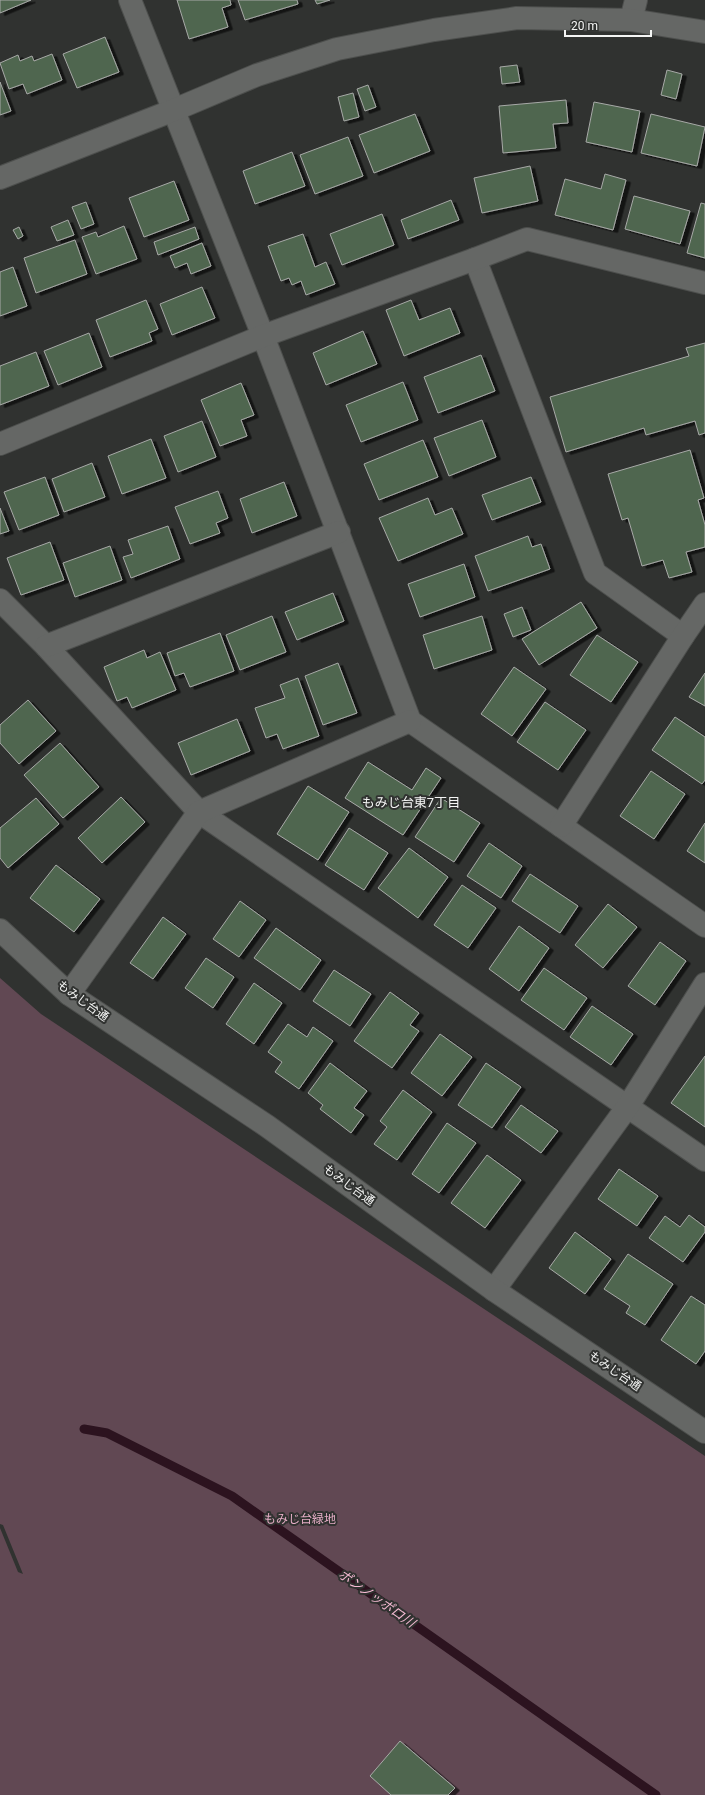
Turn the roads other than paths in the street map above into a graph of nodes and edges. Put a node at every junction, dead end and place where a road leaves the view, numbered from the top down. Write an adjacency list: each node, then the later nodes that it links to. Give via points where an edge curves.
1 (130, 0): 4 (street)
2 (633, 10): 3 (street); 4 (street, via 518,18 337,49 257,75)
3 (705, 32)
4 (174, 110): 5 (street); 8 (street)
5 (0, 178)
6 (475, 259): 7 (street, via 527,239); 8 (street); 13 (street, via 595,573)
7 (705, 283)
8 (263, 336): 9 (street); 10 (street)
9 (0, 444)
10 (339, 532): 14 (street); 15 (street)
11 (0, 600): 14 (street)
12 (705, 604): 13 (street)
13 (683, 636): 17 (street)
14 (46, 646): 16 (street)
15 (410, 721): 16 (street); 17 (street)
16 (200, 812): 21 (street); 22 (street)
17 (561, 826): 18 (street)
18 (705, 926)
19 (0, 930): 21 (street, もみじ台通)
20 (705, 984): 22 (street)
21 (69, 994): 24 (street, もみじ台通, via 268,1126)
22 (628, 1106): 23 (street); 24 (street)
23 (705, 1160)
24 (494, 1290): 25 (street, もみじ台通)
25 (705, 1432)

